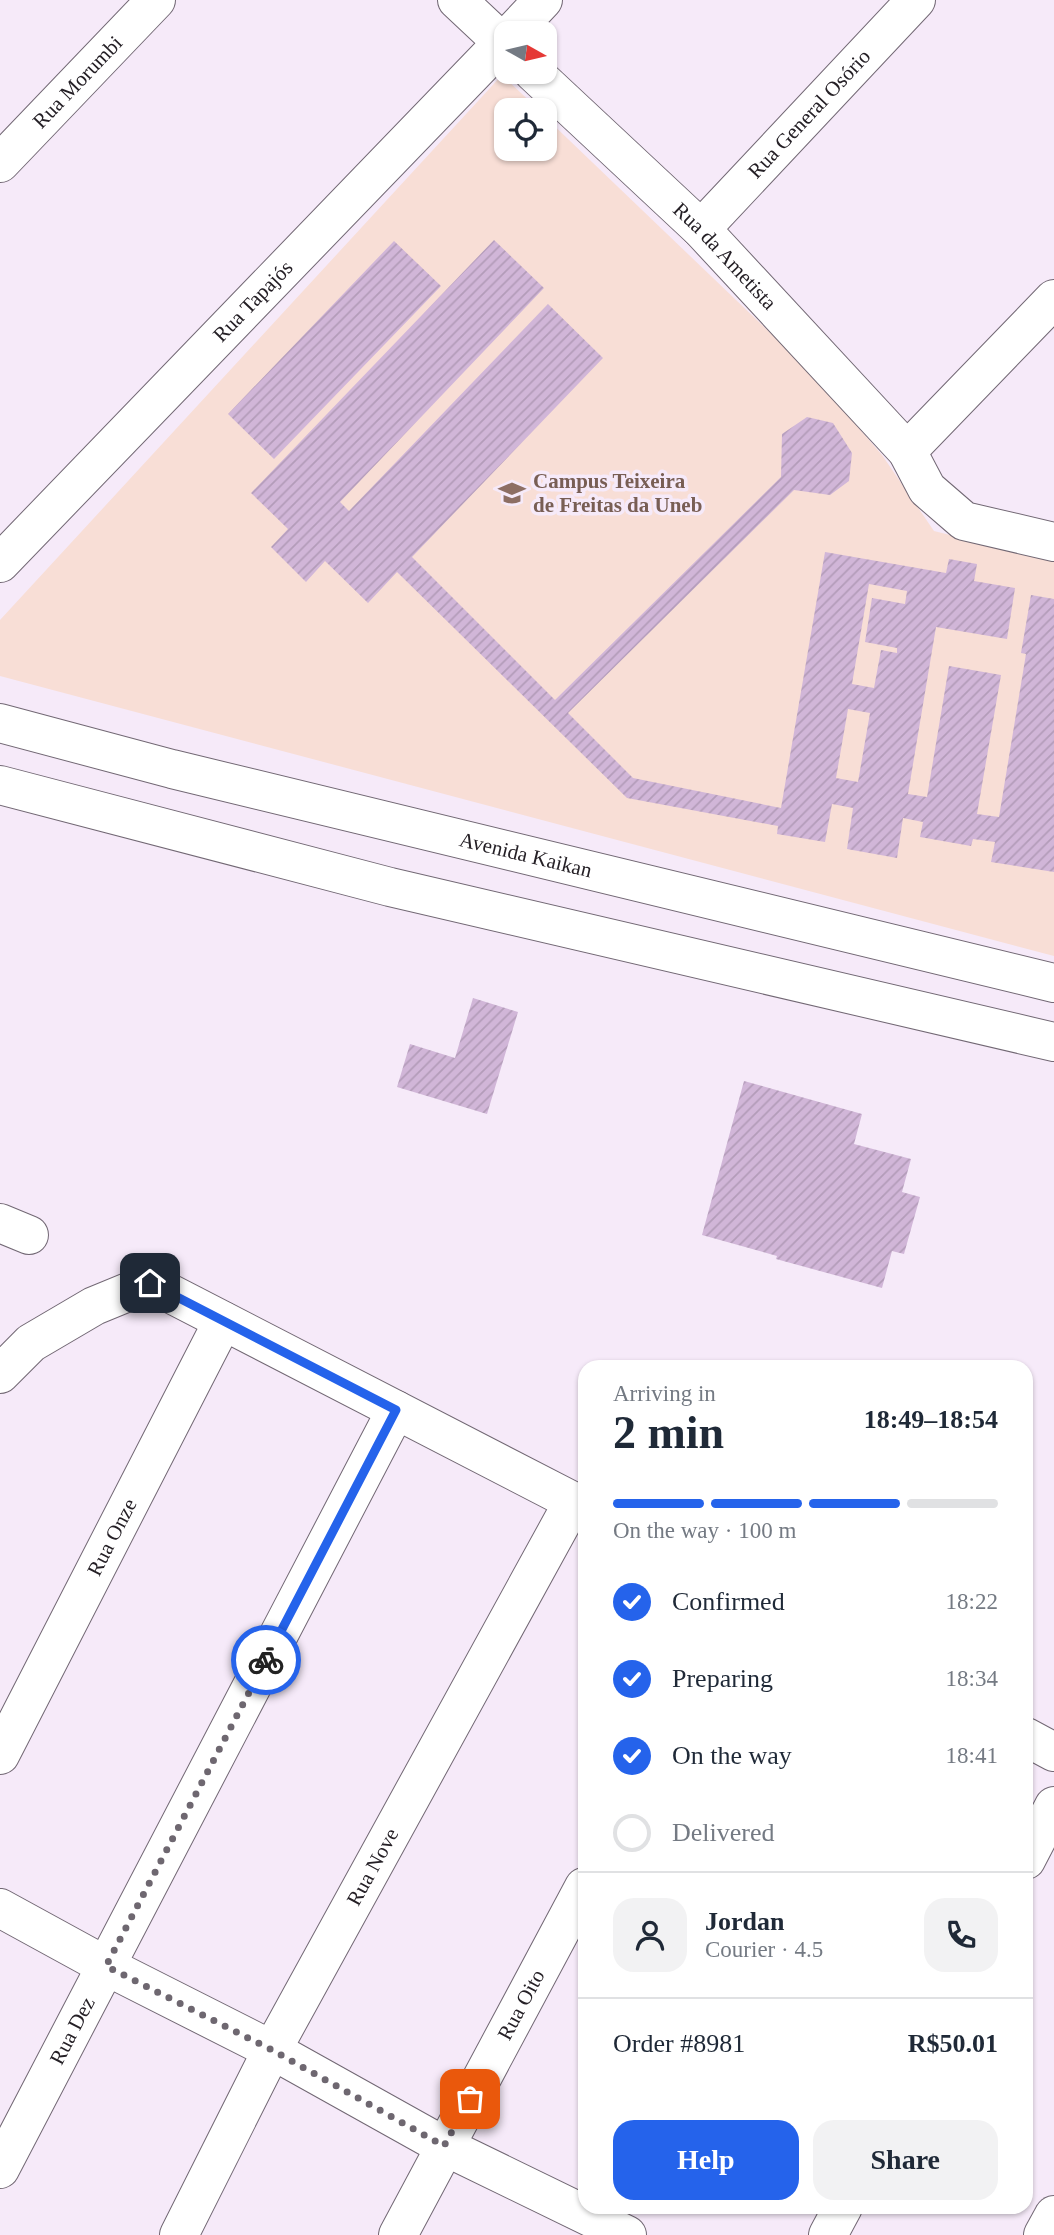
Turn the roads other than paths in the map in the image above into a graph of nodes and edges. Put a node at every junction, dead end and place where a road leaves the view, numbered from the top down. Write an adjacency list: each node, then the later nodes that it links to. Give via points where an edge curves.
1 (156, 0): 9 (street, Rua Morumbi)
2 (457, 0): 6 (street)
3 (543, 0): 5 (street, Rua Tapajós)
4 (916, 0): 10 (street, Rua General Osório)
5 (524, 21)
6 (494, 31)
7 (494, 53): 14 (street, Rua Tapajós)
8 (546, 84): 10 (street, Rua da Ametista)
9 (0, 163)
10 (701, 229): 12 (street, Rua da Ametista)
11 (1054, 299): 12 (street)
12 (907, 451): 13 (street, Rua da Ametista, via 927,489 964,521)
13 (1054, 542)
14 (0, 564)
15 (0, 723): 17 (street, Avenida Kaikan)
16 (0, 786): 18 (street, via 404,890)
17 (1054, 983)
18 (1054, 1042)
19 (223, 1321): 20 (street, via 150,1283 93,1306 31,1343); 21 (street); 26 (street, Rua Onze)
20 (0, 1374)
21 (396, 1410): 22 (street); 31 (street, Rua Dez)
22 (578, 1503)
23 (578, 1506): 32 (street, Rua Nove)
24 (1033, 1741): 25 (street)
25 (1054, 1752)
26 (0, 1755)
27 (1054, 1806): 28 (street)
28 (1033, 1846)
29 (578, 1898): 33 (street, Rua Oito)
30 (0, 1908): 31 (street)
31 (106, 1966): 32 (street); 34 (street, Rua Dez)
32 (272, 2050): 33 (street); 40 (street, Rua Nove)
33 (444, 2146): 35 (street); 41 (street, Rua Oito)
34 (0, 2169)
35 (578, 2208)
36 (592, 2214): 39 (street)
37 (838, 2214): 42 (street)
38 (1054, 2215): 43 (street)
39 (618, 2226)
40 (179, 2235)
41 (398, 2235)
42 (828, 2235)
43 (1043, 2235)

